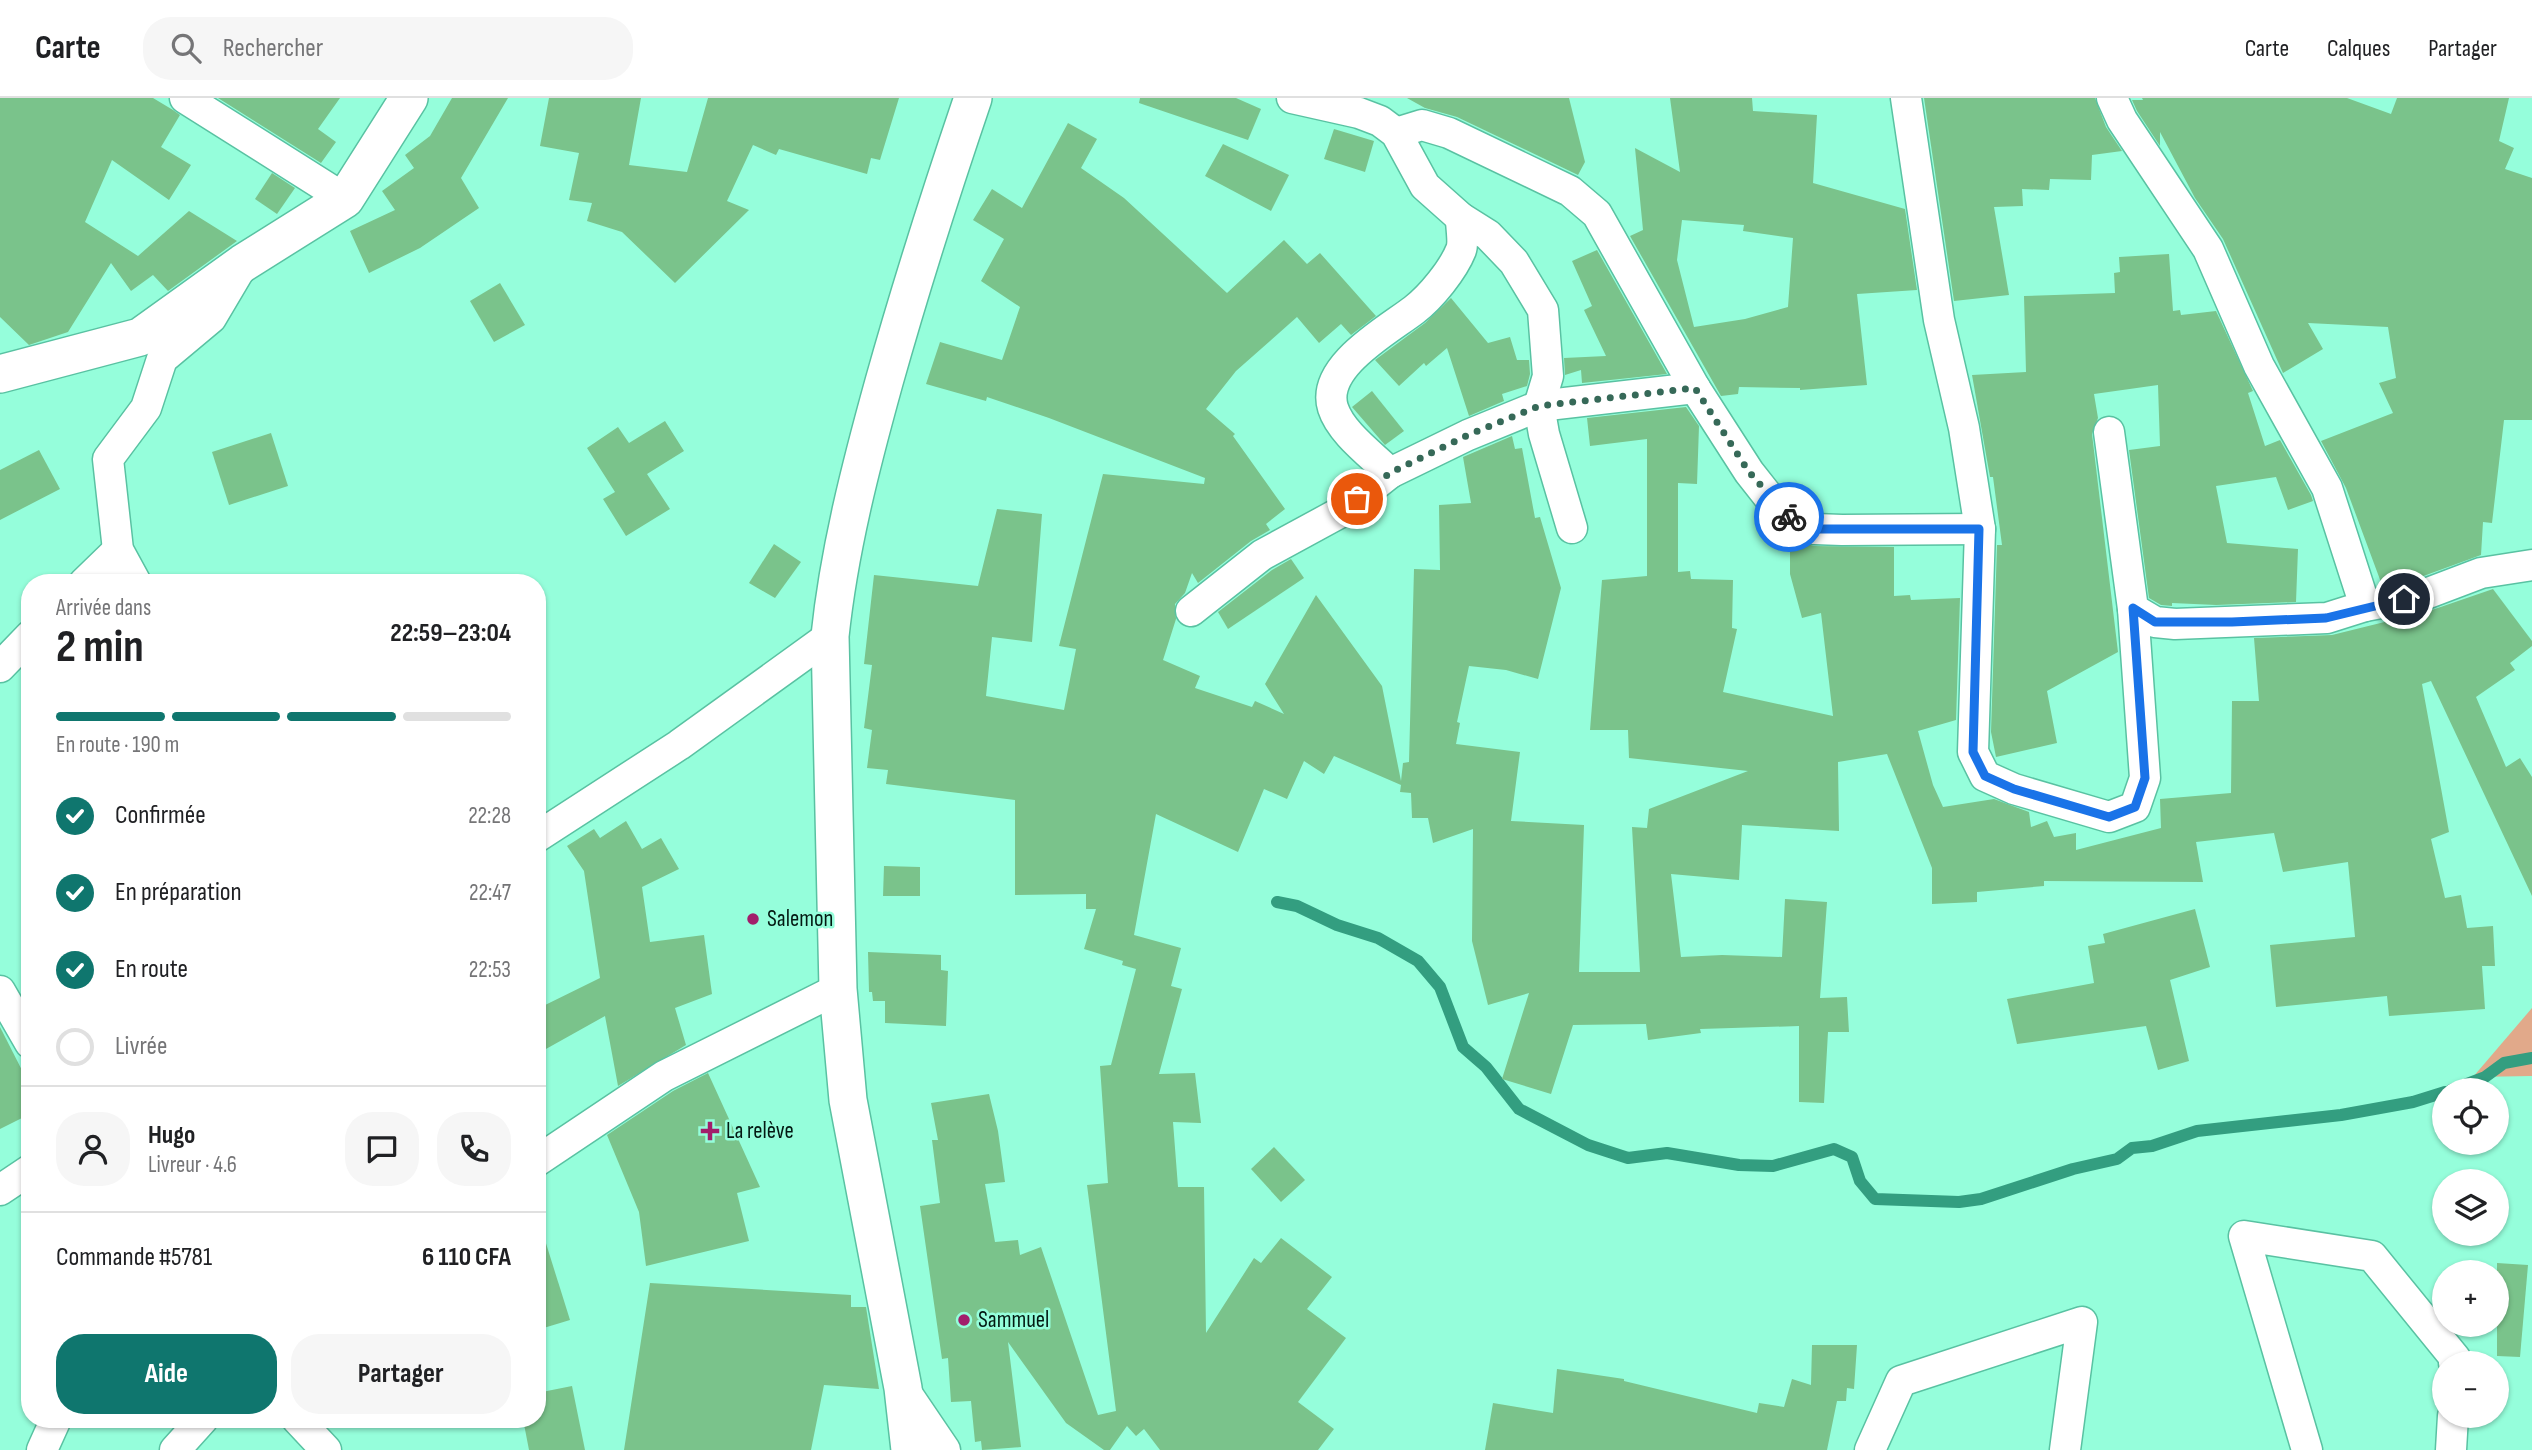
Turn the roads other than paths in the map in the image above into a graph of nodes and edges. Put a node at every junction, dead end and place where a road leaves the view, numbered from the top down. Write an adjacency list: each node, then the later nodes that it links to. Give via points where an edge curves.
1 (185, 98): 8 (street)
2 (409, 98): 8 (street)
3 (973, 98): 25 (street, via 923,243 870,433 836,579)
4 (1292, 98): 7 (street, via 1359,113)
5 (1906, 98): 17 (street, via 1939,320 1965,428)
6 (2112, 98): 22 (street, via 2208,248 2259,366 2327,488)
7 (1396, 132): 9 (street, via 1425,186); 12 (street, via 1422,125 1449,133 1570,191 1597,214)
8 (345, 199): 10 (street)
9 (1461, 218): 13 (street, via 1488,235 1514,262 1543,310 1548,376); 15 (street, via 1462,249 1446,274 1416,308 1342,367 1333,390 1332,407 1340,422)
10 (243, 263): 11 (street, via 140,337); 18 (street, via 211,318 162,359 146,408 108,459)
11 (0, 373)
12 (1695, 388): 13 (street); 17 (street, via 1749,472 1779,510 1798,524 1842,530)
13 (1539, 406): 15 (street); 16 (street)
14 (2109, 432): 23 (street)
15 (1390, 473): 24 (street, via 1341,512 1262,555)
16 (1572, 528)
17 (1979, 529): 23 (street, via 1973,752 1985,776 2109,817 2135,807 2145,778)
18 (118, 550): 20 (street); 21 (street)
19 (2532, 565): 22 (street, via 2481,573 2423,595)
20 (93, 574)
21 (131, 574)
22 (2365, 606): 23 (street, via 2326,618 2175,624 2155,622)
23 (2133, 608)
24 (1191, 611)
25 (830, 636): 28 (street, via 679,745); 29 (street)
26 (21, 645): 27 (street)
27 (0, 667)
28 (546, 831)
29 (838, 989): 32 (street, via 664,1076); 36 (street, via 848,1100)
30 (0, 991): 31 (street)
31 (21, 1027)
32 (546, 1155)
33 (21, 1176): 34 (street)
34 (0, 1190)
35 (2449, 1351): 49 (street, via 2372,1256 2244,1236)
36 (903, 1388): 45 (street); 46 (street)
37 (52, 1428): 42 (street)
38 (195, 1428): 43 (street)
39 (306, 1428): 44 (street)
40 (323, 1428): 44 (street)
41 (2452, 1428): 50 (street)
42 (43, 1450)
43 (175, 1450)
44 (328, 1450)
45 (910, 1450)
46 (945, 1450)
47 (1870, 1450): 48 (street, via 1900,1381 2082,1322)
48 (2066, 1450)
49 (2307, 1450)
50 (2451, 1450)

